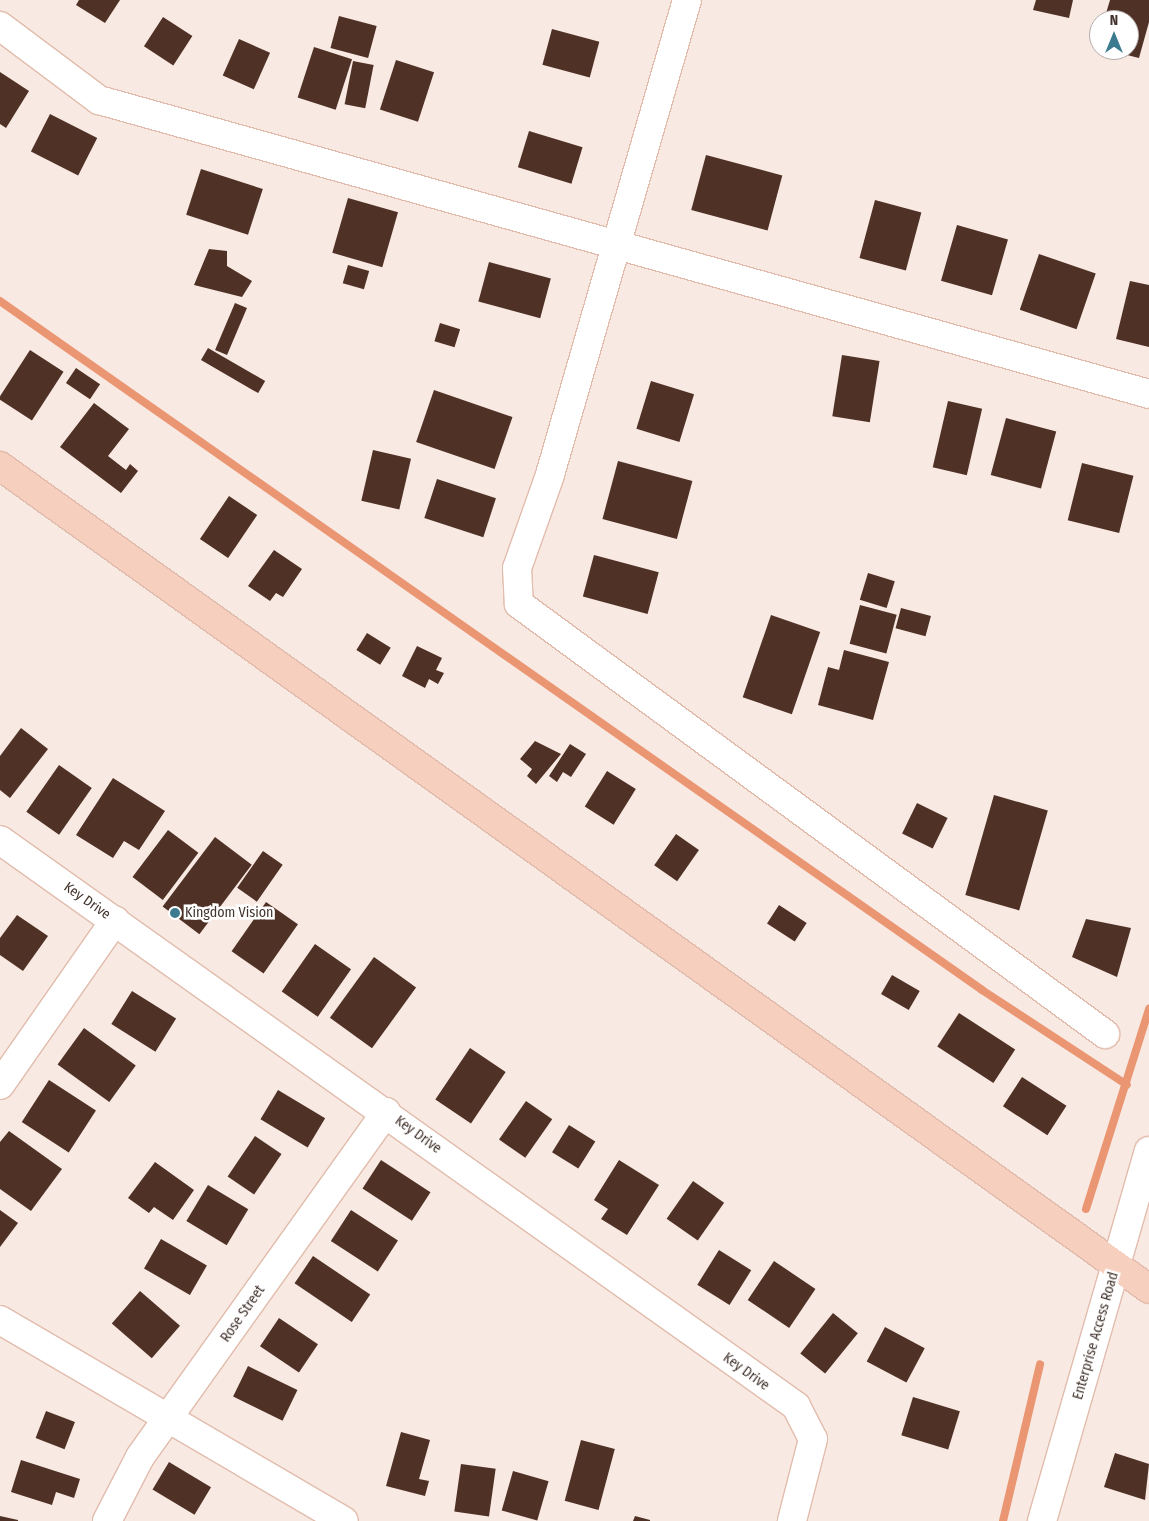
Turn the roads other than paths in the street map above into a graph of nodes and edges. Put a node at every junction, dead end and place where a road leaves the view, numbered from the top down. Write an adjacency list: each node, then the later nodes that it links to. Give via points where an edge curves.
1 (687, 0): 3 (street)
2 (0, 26): 3 (street, via 99,100)
3 (617, 245): 4 (street); 8 (street, via 550,475 517,568 519,604)
4 (1149, 394)
5 (0, 466): 12 (main road)
6 (0, 840): 7 (street, Key Drive)
7 (115, 920): 9 (street); 10 (street, Key Drive)
8 (1105, 1034)
9 (0, 1085)
10 (386, 1112): 15 (street, Rose Street); 18 (street, Key Drive, via 796,1406 807,1423 812,1447)
11 (1149, 1151): 12 (street, Enterprise Access Road)
12 (1116, 1266): 13 (main road); 19 (street, Enterprise Access Road)
13 (1149, 1288)
14 (0, 1320): 15 (street)
15 (168, 1420): 16 (street, Rose Street, via 140,1456); 17 (street)
16 (107, 1521)
17 (344, 1521)
18 (792, 1521)
19 (1042, 1521)

